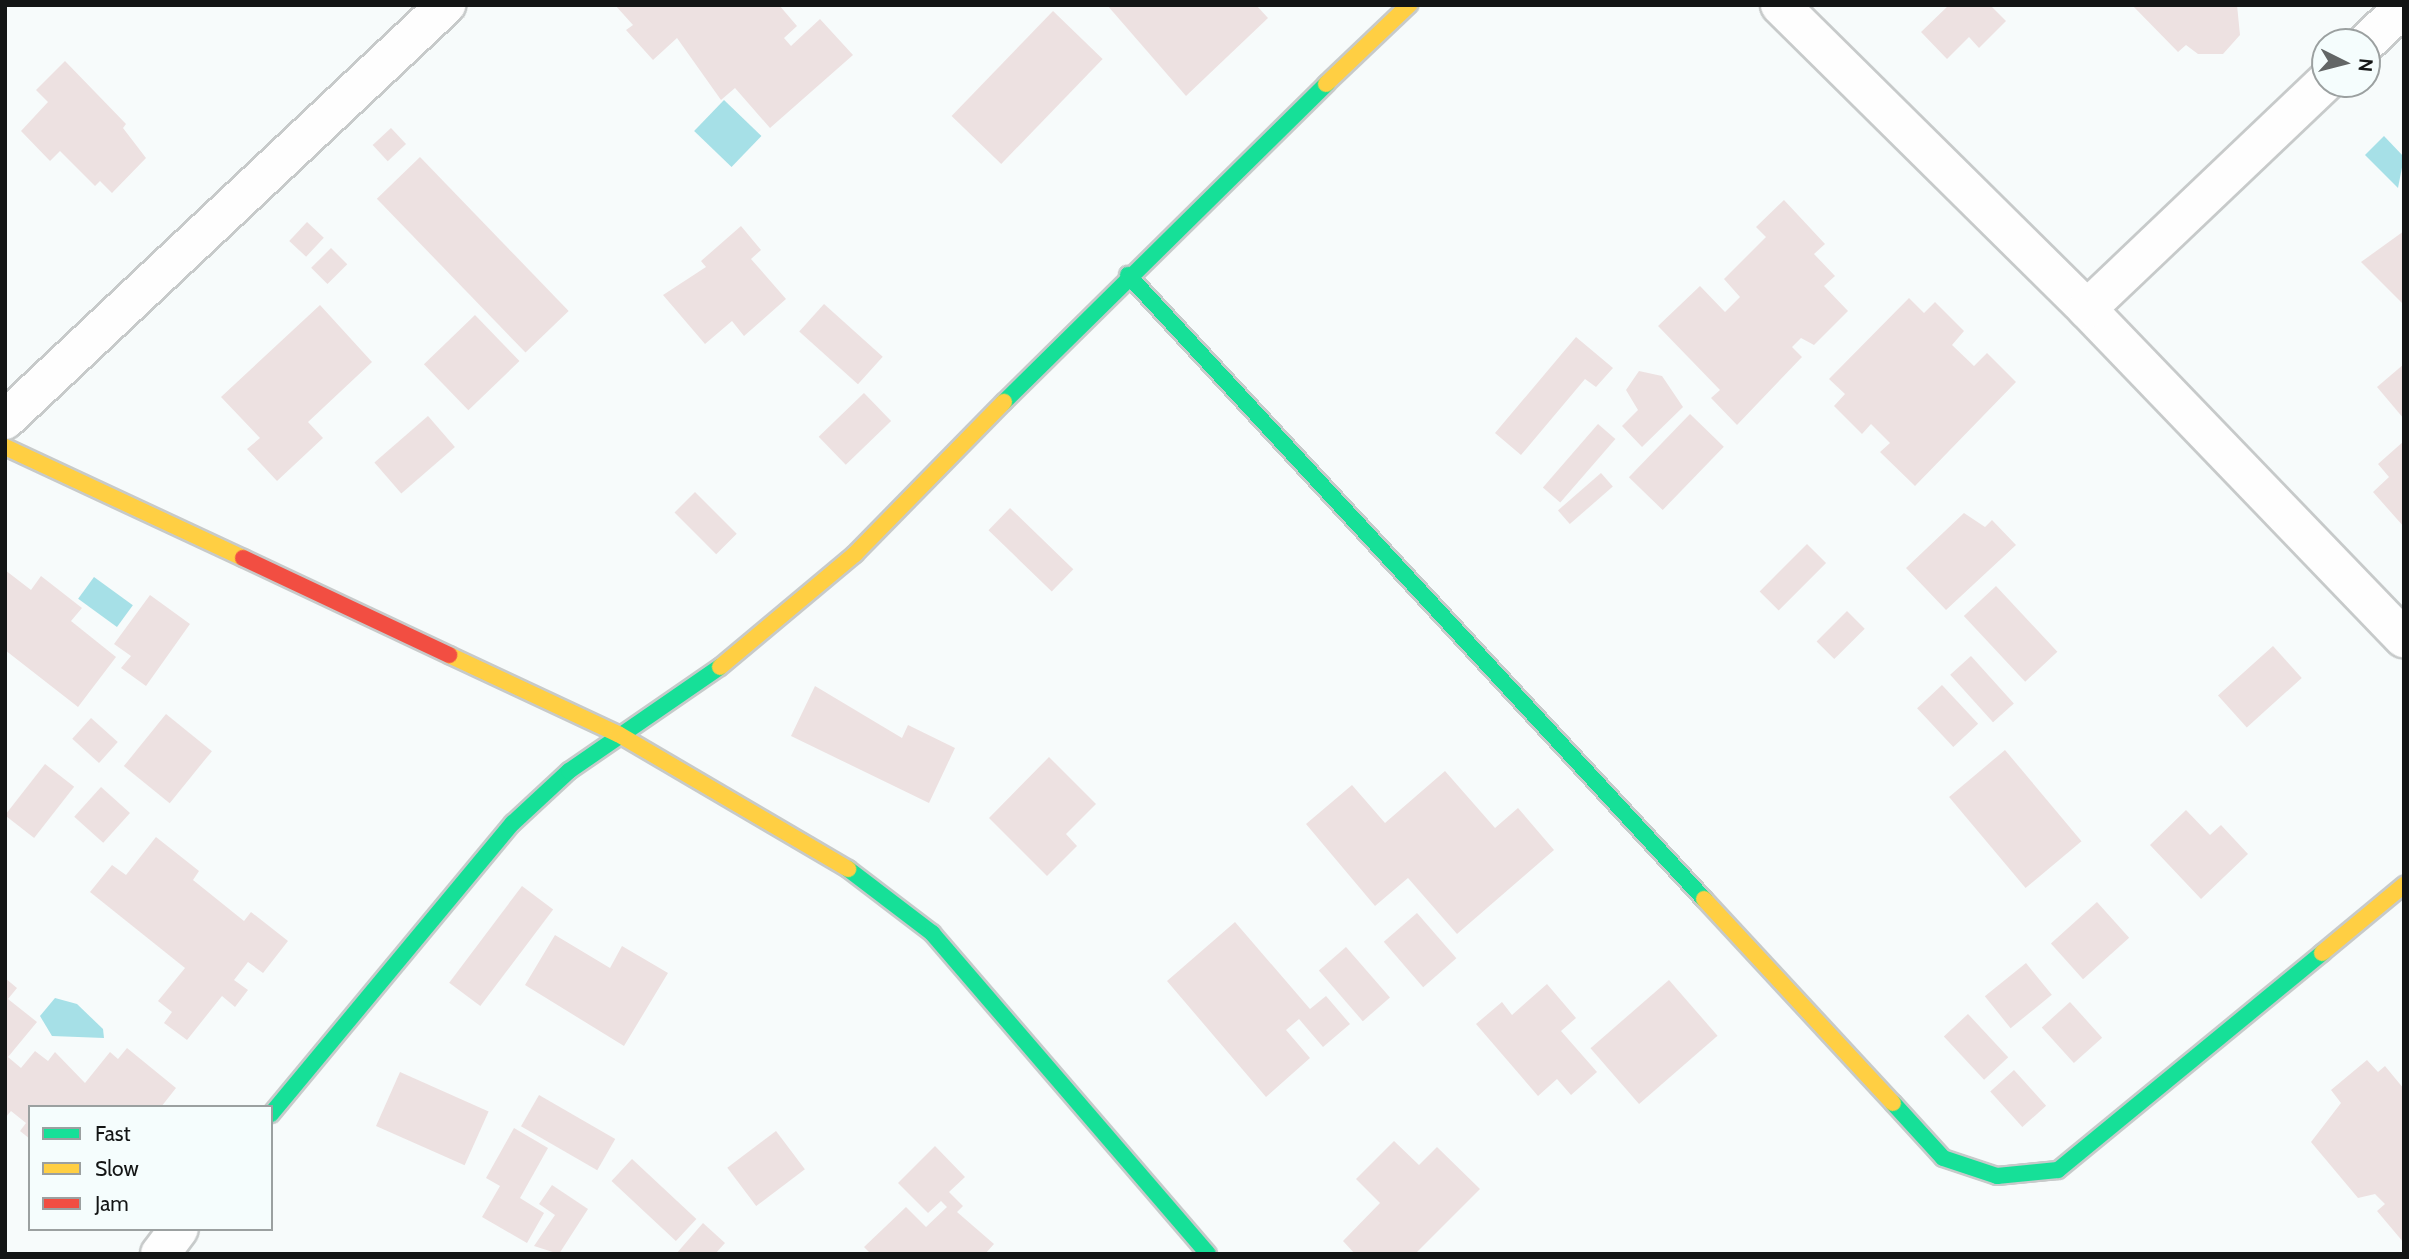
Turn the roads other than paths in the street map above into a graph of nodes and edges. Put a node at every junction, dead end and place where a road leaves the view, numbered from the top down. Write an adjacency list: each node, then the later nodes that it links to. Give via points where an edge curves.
1 (446, 5): 9 (street)
2 (1780, 5): 8 (street)
3 (2404, 7): 5 (street)
4 (1397, 9): 7 (street)
5 (2381, 29)
6 (2311, 95): 8 (street)
7 (1128, 275): 12 (street, via 855,554 709,676); 13 (street, via 1943,1158 1997,1176 2058,1170)
8 (2087, 309): 11 (street)
9 (5, 420)
10 (5, 447): 12 (street)
11 (2404, 638)
12 (618, 734): 14 (street, via 513,823 413,936); 17 (street, via 909,909)
13 (2404, 885)
14 (273, 1111)
15 (177, 1231): 16 (street)
16 (160, 1254)
17 (1208, 1254)

